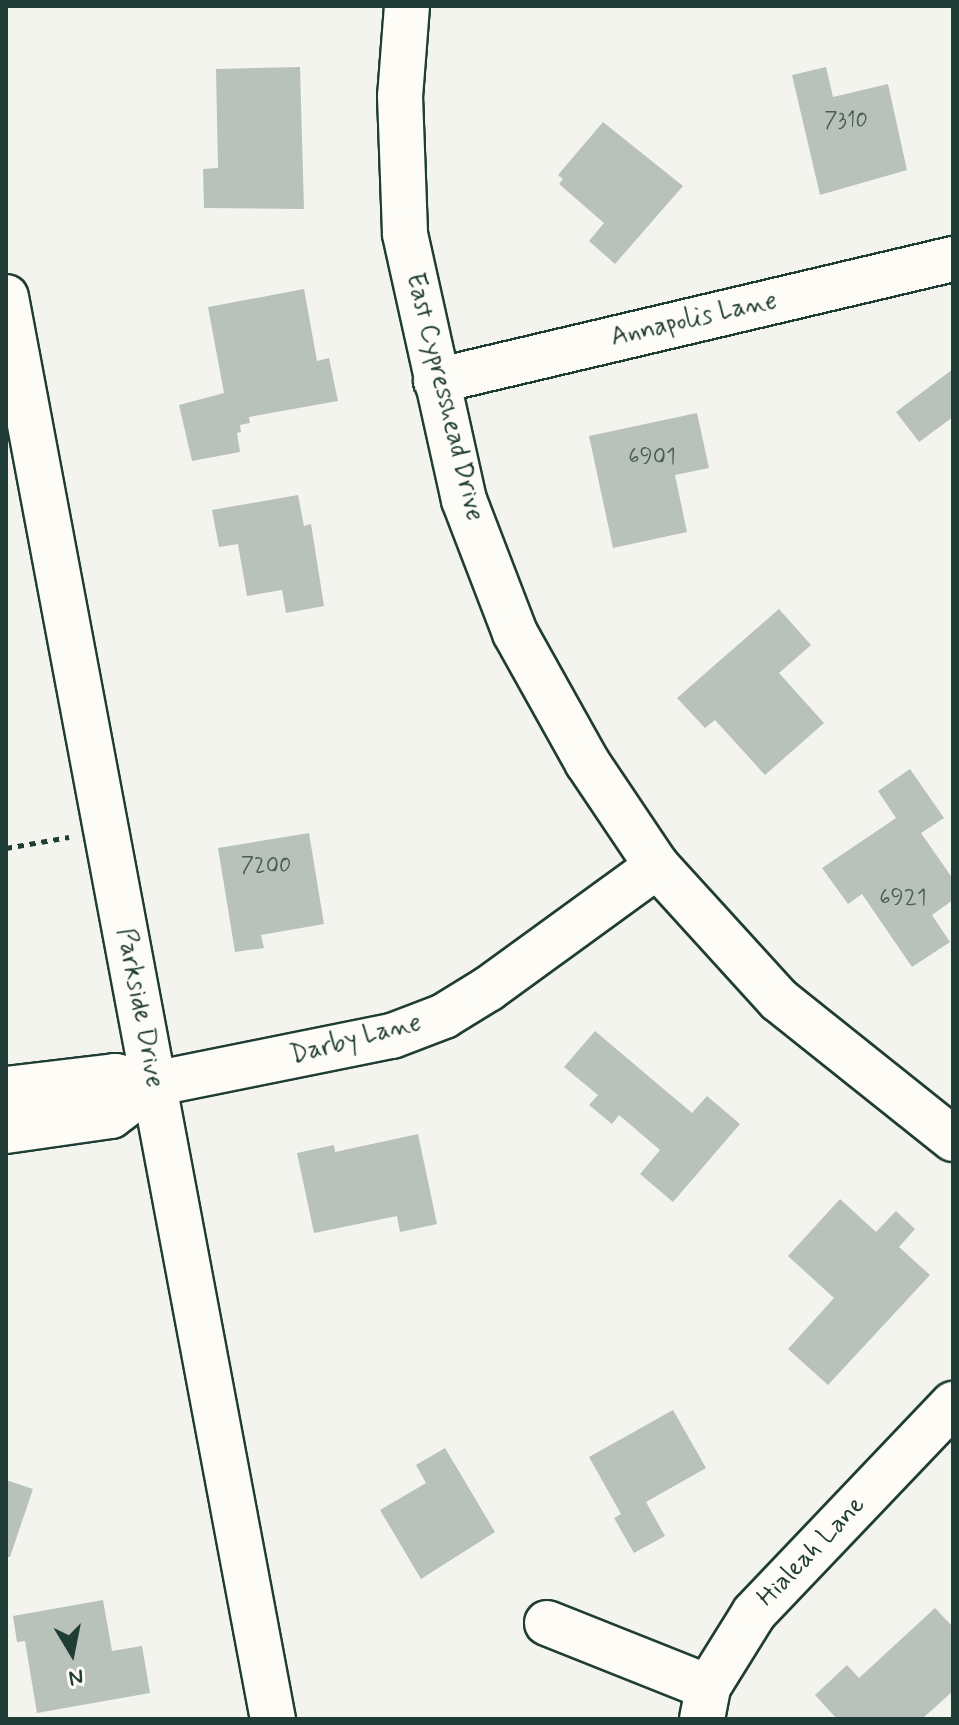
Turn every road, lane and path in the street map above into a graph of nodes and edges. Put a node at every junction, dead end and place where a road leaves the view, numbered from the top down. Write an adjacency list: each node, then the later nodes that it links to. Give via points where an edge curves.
1 (407, 6): 4 (street, East Cypresshead Drive, via 400,96 405,234)
2 (953, 259): 4 (street, Annapolis Lane)
3 (6, 297): 8 (street, Parkside Drive)
4 (436, 381): 7 (street, East Cypresshead Drive, via 464,500 515,633 587,762)
5 (69, 837): 6 (path)
6 (6, 848)
7 (657, 866): 8 (street, Darby Lane, via 444,1016 335,1051); 11 (street, East Cypresshead Drive, via 779,1000)
8 (153, 1084): 9 (street, via 115,1076); 10 (street, via 111,1116); 15 (street, Parkside Drive)
9 (6, 1089)
10 (6, 1131)
11 (953, 1139)
12 (953, 1404): 14 (street, Hialeah Lane, via 754,1613)
13 (547, 1623): 14 (street)
14 (705, 1703)
15 (273, 1719)

